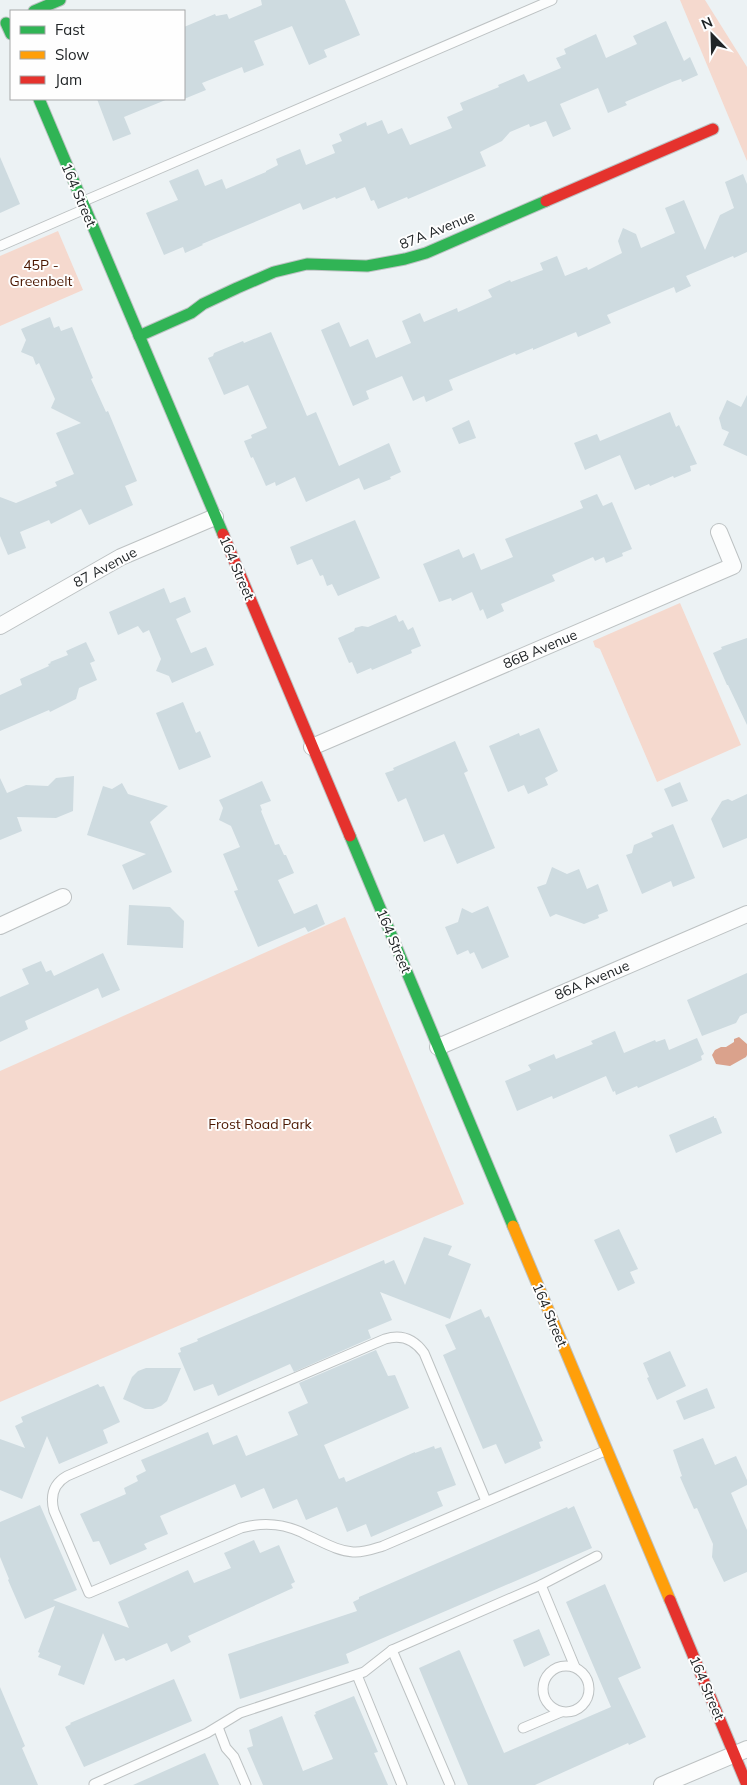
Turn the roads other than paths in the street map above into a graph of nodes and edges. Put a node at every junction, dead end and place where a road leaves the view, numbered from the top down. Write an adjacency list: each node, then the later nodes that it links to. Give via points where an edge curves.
1 (60, 0): 3 (street)
2 (552, 0): 6 (lane)
3 (36, 10)
4 (38, 100): 6 (street, 164 Street)
5 (713, 129): 8 (street, 87A Avenue, via 426,253 381,265 312,263 286,268 202,304 191,313)
6 (84, 205): 7 (lane); 8 (street, 164 Street)
7 (0, 246)
8 (139, 336): 9 (street, 164 Street)
9 (215, 517): 11 (street, 87 Avenue, via 121,557); 12 (street, 164 Street)
10 (719, 532): 12 (street, 86B Avenue, via 733,566)
11 (0, 626)
12 (312, 747): 16 (street, 164 Street)
13 (63, 897): 15 (street)
14 (747, 914): 16 (street, 86A Avenue)
15 (0, 926)
16 (438, 1047): 17 (street, 164 Street)
17 (607, 1450): 18 (lane); 27 (street, 164 Street)
18 (486, 1501): 18 (lane, via 383,1546 358,1552 332,1547 282,1525 249,1525 89,1593 52,1502 55,1486 67,1476 396,1337 412,1341 424,1352)
19 (597, 1556): 20 (lane)
20 (541, 1585): 21 (lane); 22 (lane)
21 (392, 1650): 23 (lane); 31 (lane)
22 (575, 1668): 24 (lane, via 587,1678 590,1692 583,1706 576,1711); 24 (lane, via 568,1666 553,1670 544,1682 544,1698)
23 (357, 1675): 25 (lane, via 240,1713); 30 (lane)
24 (561, 1712): 26 (lane)
25 (218, 1727): 28 (lane); 29 (lane)
26 (523, 1728)
27 (740, 1751): 32 (street); 33 (street, 164 Street)
28 (94, 1784)
29 (246, 1785)
30 (402, 1785)
31 (450, 1785)
32 (662, 1785)
33 (747, 1785)

